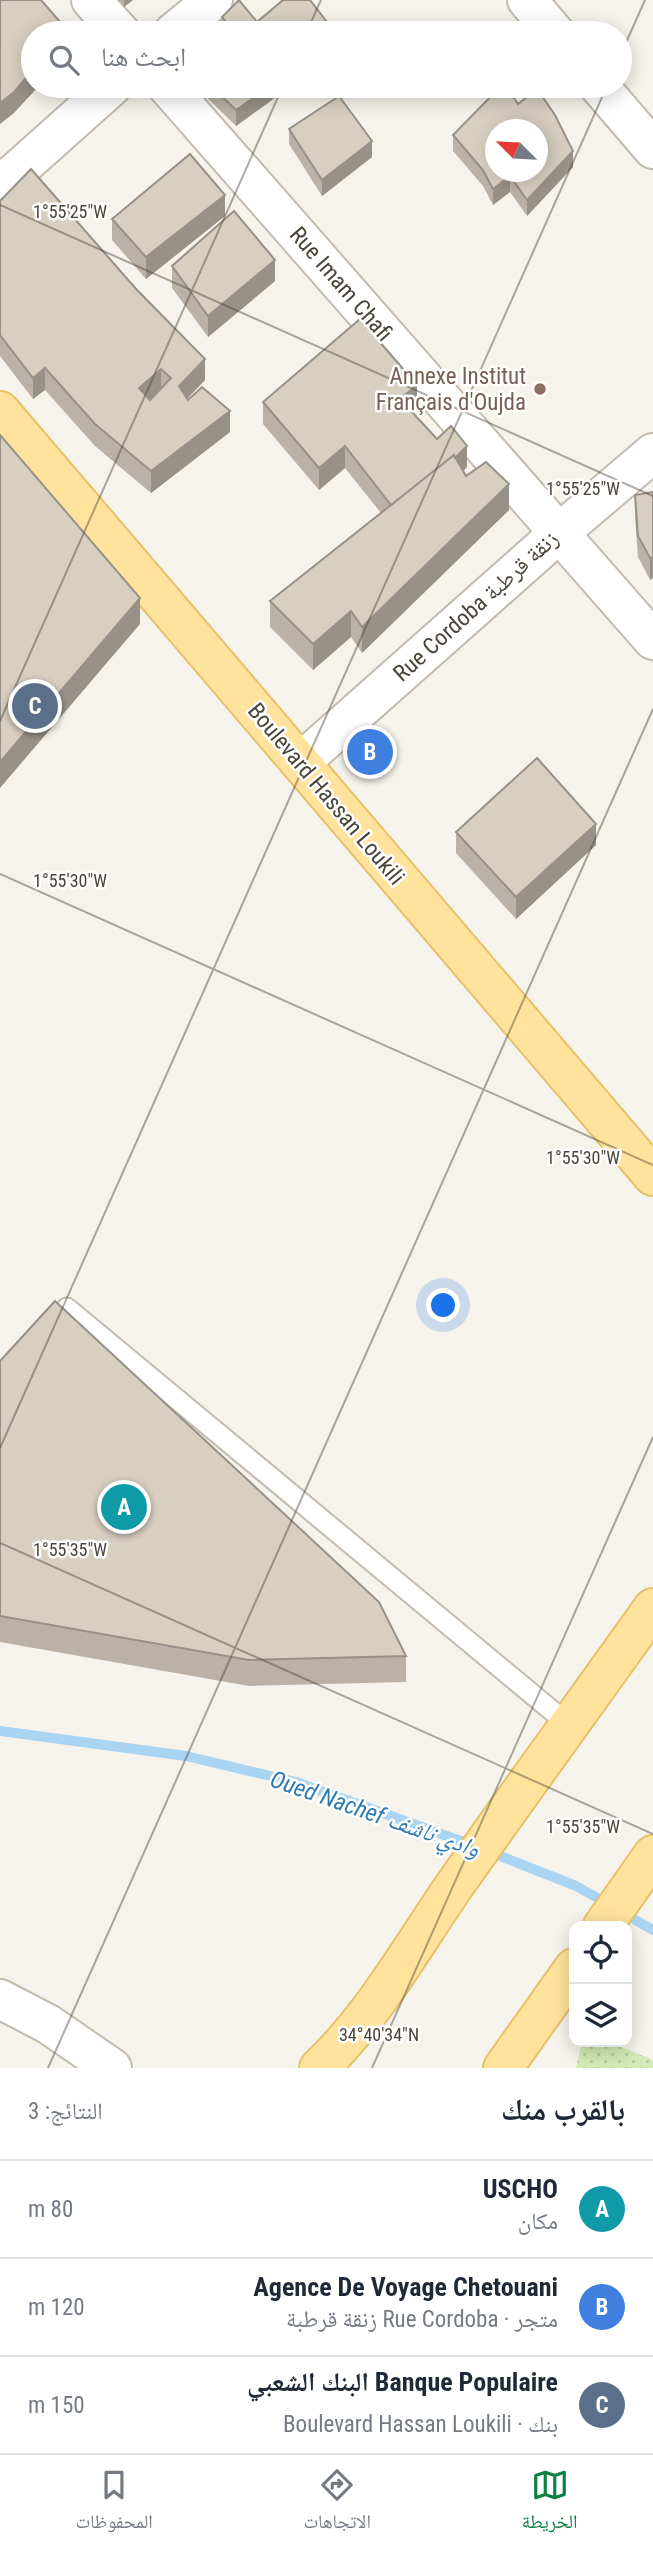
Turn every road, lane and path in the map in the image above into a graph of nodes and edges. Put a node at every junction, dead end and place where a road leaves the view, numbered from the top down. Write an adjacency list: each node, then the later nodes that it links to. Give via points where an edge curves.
1 (91, 0): 4 (street)
2 (213, 0): 5 (street)
3 (527, 0): 6 (street)
4 (110, 21)
5 (188, 21)
6 (545, 21)
7 (99, 98): 11 (street)
8 (177, 98): 14 (street, Rue Imam Chafi)
9 (609, 98): 10 (street)
10 (653, 149)
11 (0, 186)
12 (0, 411): 16 (main road, Boulevard Hassan Loukili)
13 (653, 453): 14 (street, Rue Cordoba زنقة قرطبة)
14 (558, 534): 15 (street, Rue Imam Chafi); 16 (street, Rue Cordoba زنقة قرطبة)
15 (653, 640)
16 (301, 762): 17 (main road, Boulevard Hassan Loukili)
17 (653, 1176)
18 (67, 1308): 22 (lane)
19 (653, 1608): 21 (main road)
20 (653, 1629): 21 (main road)
21 (595, 1689): 22 (main road)
22 (559, 1736): 28 (main road, via 371,2007)
23 (653, 1855): 24 (main road)
24 (607, 1921)
25 (569, 1975): 29 (main road)
26 (0, 1999): 27 (street, via 48,2024)
27 (105, 2063)
28 (319, 2068)
29 (503, 2068)

